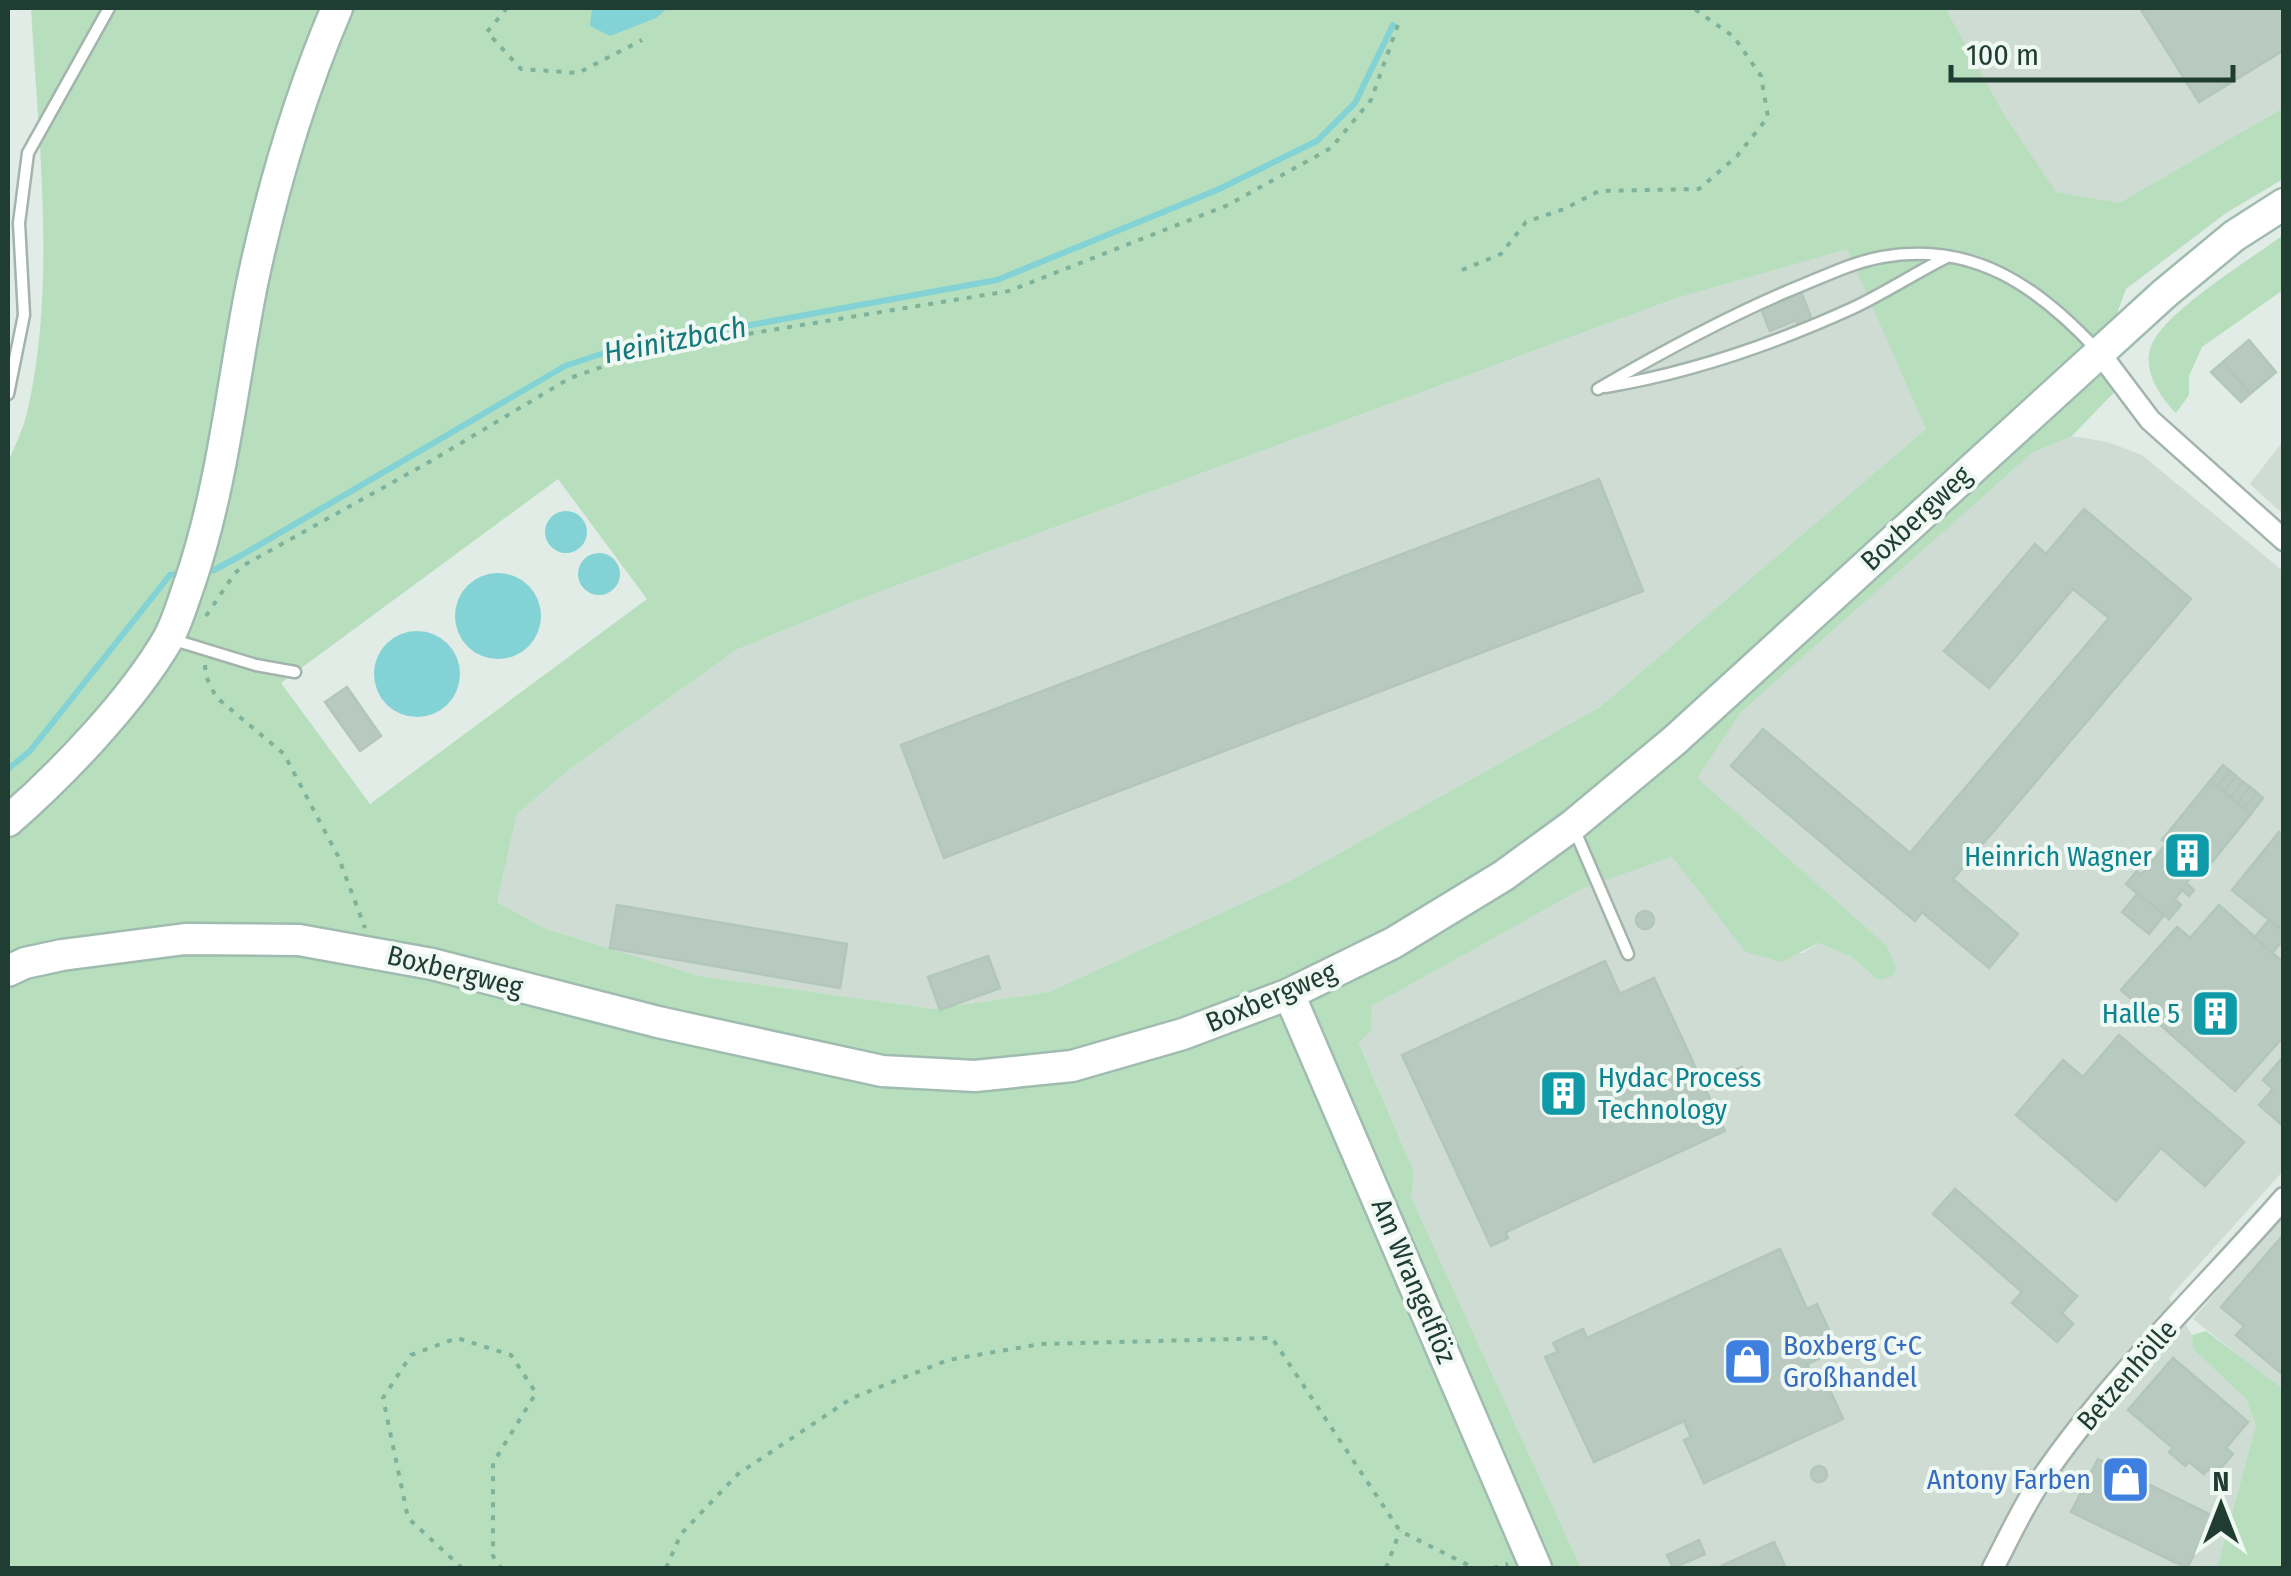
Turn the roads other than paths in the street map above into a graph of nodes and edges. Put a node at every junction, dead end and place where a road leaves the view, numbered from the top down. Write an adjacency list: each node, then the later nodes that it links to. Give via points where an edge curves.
1 (108, 8): 6 (lane, via 28,154 19,222 24,315)
2 (336, 8): 8 (street, via 279,167 228,432)
3 (2284, 204): 5 (street, Boxbergweg, via 2234,236)
4 (1948, 257): 4 (lane, via 1921,253 1852,266 1731,316 1598,388 1656,379 1745,351 1856,306); 5 (lane, via 2008,275 2060,310)
5 (2098, 351): 7 (street, via 2150,420); 11 (street, Boxbergweg, via 1700,718)
6 (8, 394)
7 (2284, 540)
8 (177, 641): 9 (lane); 10 (street)
9 (295, 672)
10 (8, 821)
11 (1573, 825): 12 (lane); 14 (street, Boxbergweg, via 1393,943)
12 (1628, 954)
13 (8, 971): 14 (street, Boxbergweg, via 62,955 185,938 299,940 373,951 882,1070 976,1076 1072,1066)
14 (1289, 994): 16 (street, Am Wrangelflöz)
15 (2284, 1198): 17 (street, Betzenhölle, via 2100,1402 2038,1485)
16 (1536, 1568)
17 (1993, 1568)

